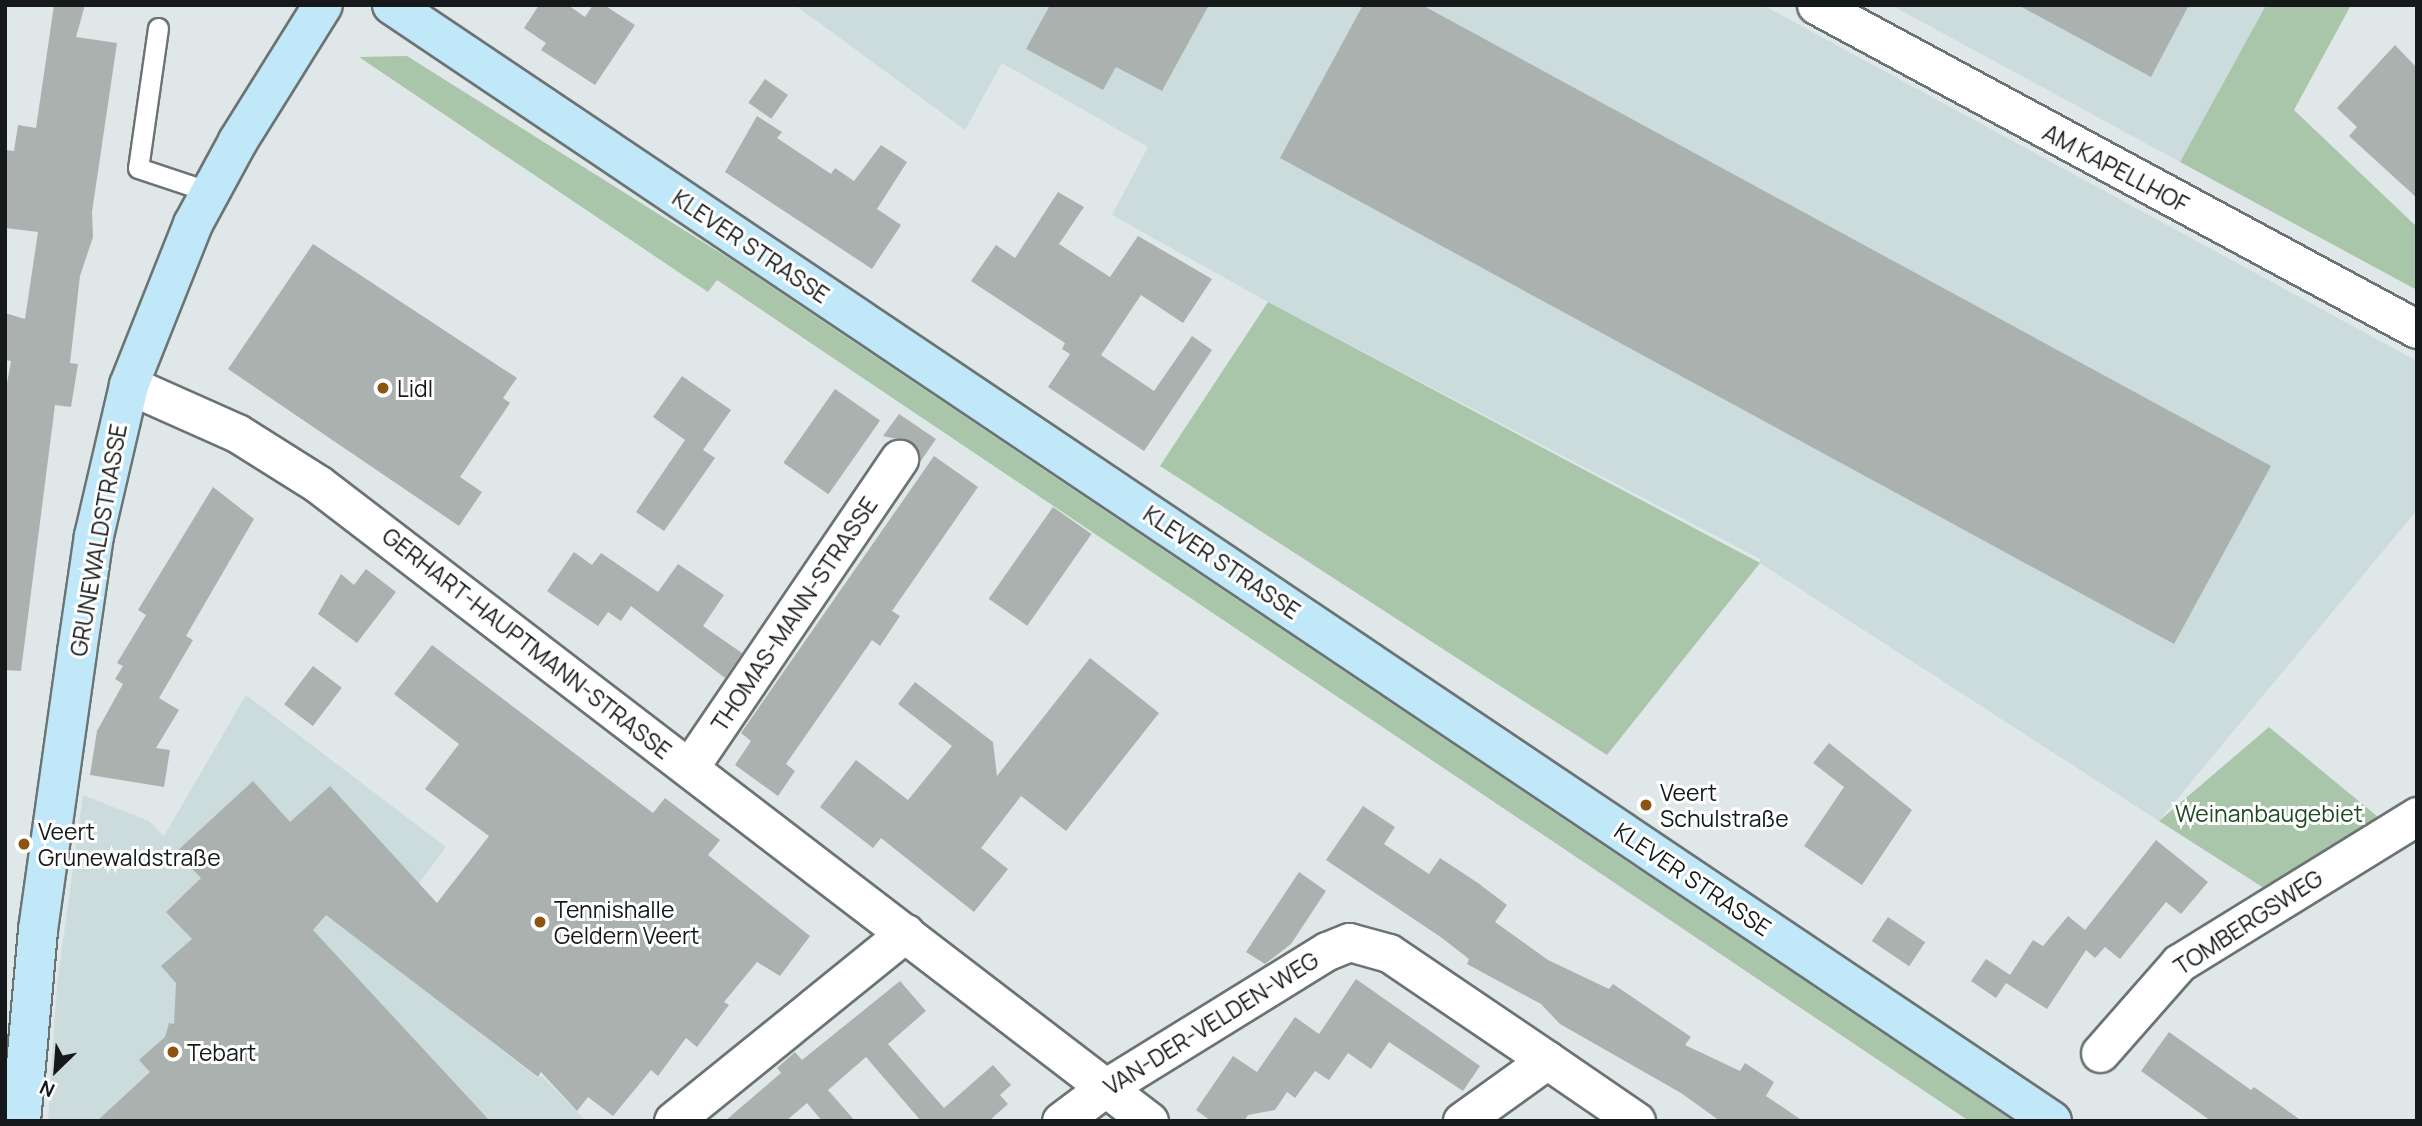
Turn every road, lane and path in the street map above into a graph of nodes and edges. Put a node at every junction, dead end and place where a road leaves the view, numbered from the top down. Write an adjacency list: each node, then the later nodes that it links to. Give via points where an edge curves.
1 (323, 5): 5 (main road, GRUNEWALDSTRASSE)
2 (392, 5): 21 (main road, KLEVER STRASSE)
3 (1816, 5): 6 (street, AM KAPELLHOF)
4 (158, 28): 5 (lane, via 138,168)
5 (210, 192): 7 (main road, GRUNEWALDSTRASSE, via 170,275)
6 (2417, 329)
7 (129, 385): 9 (street, GERHART-HAUPTMANN-STRASSE, via 237,433 318,484); 15 (main road, GRUNEWALDSTRASSE, via 94,536 38,930)
8 (899, 459): 9 (street, THOMAS-MANN-STRASSE)
9 (689, 768): 11 (street, GERHART-HAUPTMANN-STRASSE)
10 (2417, 816): 12 (street, TOMBERGSWEG, via 2179,963)
11 (905, 933): 14 (street, GERHART-HAUPTMANN-STRASSE); 16 (street)
12 (2100, 1053)
13 (1547, 1060): 14 (street, VAN-DER-VELDEN-WEG, via 1390,953 1349,942); 19 (street); 20 (street)
14 (1105, 1088): 17 (street, VAN-DER-VELDEN-WEG); 18 (street, GERHART-HAUPTMANN-STRASSE)
15 (21, 1121)
16 (673, 1121)
17 (1061, 1121)
18 (1149, 1121)
19 (1462, 1121)
20 (1636, 1121)
21 (2052, 1121)

